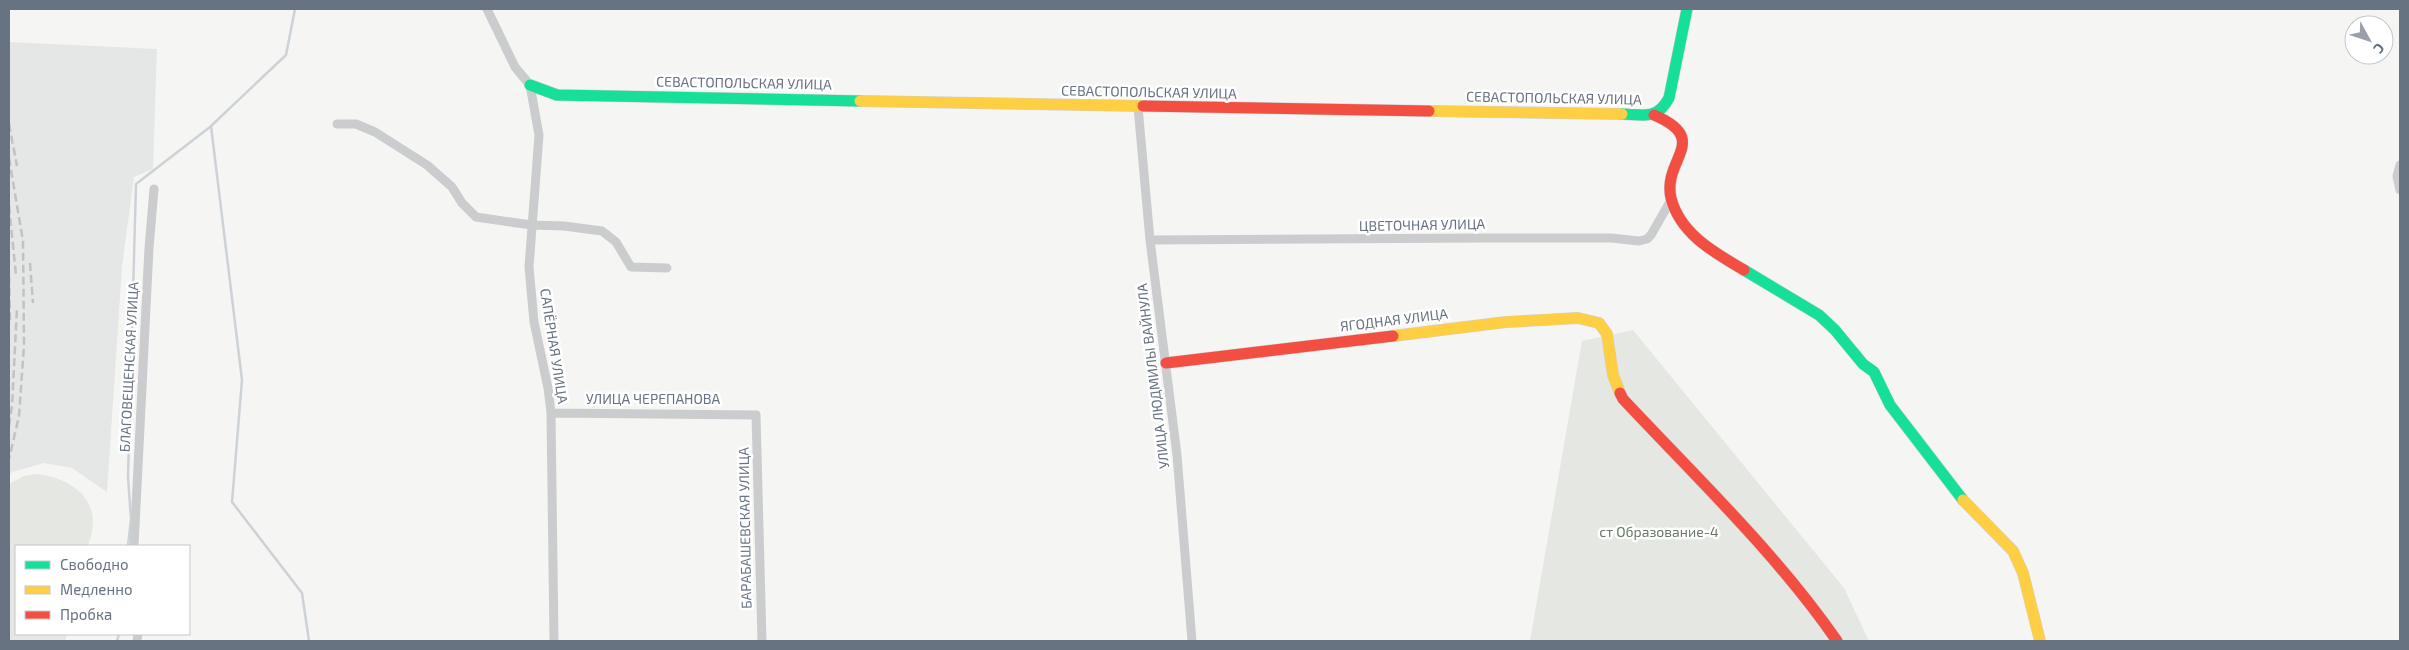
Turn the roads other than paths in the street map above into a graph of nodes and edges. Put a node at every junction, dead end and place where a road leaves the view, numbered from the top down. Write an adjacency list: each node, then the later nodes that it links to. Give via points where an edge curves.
1 (487, 9): 3 (street, via 515,67)
2 (1687, 9): 5 (street, СЕВАСТОПОЛЬСКАЯ УЛИЦА, via 1669,98)
3 (530, 85): 4 (street, СЕВАСТОПОЛЬСКАЯ УЛИЦА, via 557,95); 11 (street, САПЁРНАЯ УЛИЦА, via 539,135)
4 (1138, 107): 5 (street, СЕВАСТОПОЛЬСКАЯ УЛИЦА); 12 (street, УЛИЦА ЛЮДМИЛЫ ВАЙНУЛА)
5 (1654, 115): 10 (street, via 1674,123 1682,134 1682,150 1671,181)
6 (337, 124): 11 (street, via 356,124 375,132 427,165 452,187 476,217)
7 (2400, 165): 9 (street, via 2397,176)
8 (154, 189): 17 (street, БЛАГОВЕЩЕНСКАЯ УЛИЦА)
9 (2400, 190)
10 (1671, 200): 12 (street, ЦВЕТОЧНАЯ УЛИЦА, via 1651,235 1639,241 1611,238); 22 (street, via 1682,222 1697,240 1819,314 1874,372 1890,405 1936,467 2012,551 2030,596)
11 (531, 225): 13 (street, via 602,231 616,242 631,267); 15 (street, САПЁРНАЯ УЛИЦА, via 529,267 534,322)
12 (1150, 240): 14 (street, УЛИЦА ЛЮДМИЛЫ ВАЙНУЛА)
13 (667, 268)
14 (1166, 363): 20 (street, УЛИЦА ЛЮДМИЛЫ ВАЙНУЛА); 21 (street, ЯГОДНАЯ УЛИЦА, via 1496,323 1552,318 1593,320 1603,328 1610,346 1613,375 1623,399 1784,571)
15 (551, 413): 16 (street, УЛИЦА ЧЕРЕПАНОВА); 18 (street, САПЁРНАЯ УЛИЦА)
16 (756, 415): 19 (street, БАРАБАШЕВСКАЯ УЛИЦА)
17 (134, 545)
18 (554, 641)
19 (762, 641)
20 (1192, 641)
21 (1837, 641)
22 (2040, 641)

